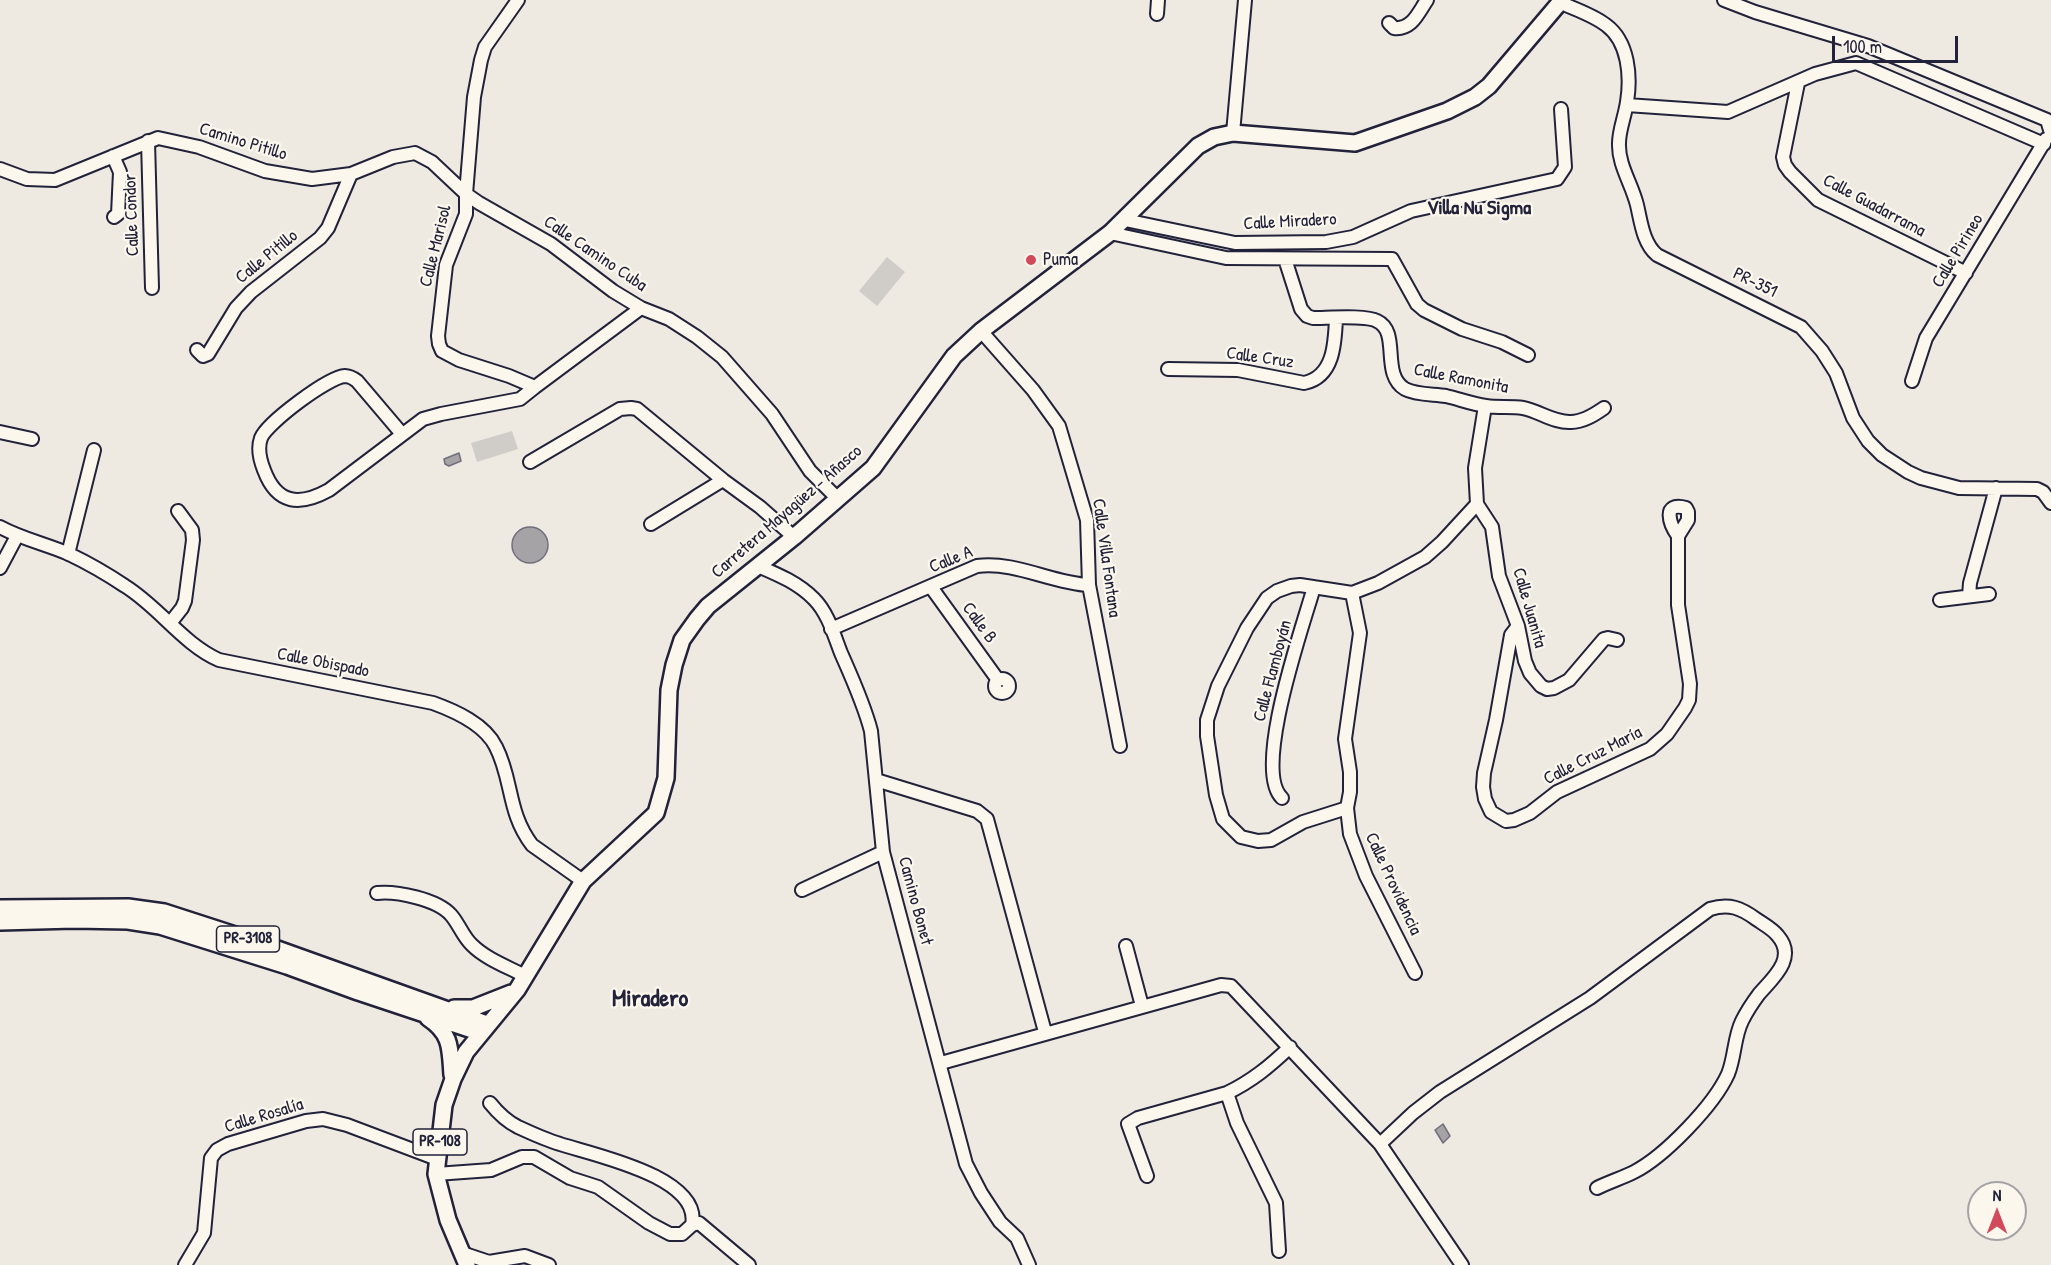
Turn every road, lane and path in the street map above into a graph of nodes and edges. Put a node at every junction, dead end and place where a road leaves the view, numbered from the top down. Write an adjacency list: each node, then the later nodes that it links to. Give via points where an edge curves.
1 (518, 0): 21 (street, via 491,37 481,60)
2 (1158, 0): 7 (street)
3 (1245, 0): 15 (street)
4 (1427, 0): 8 (street, via 1413,22 1402,29)
5 (1724, 0): 9 (street)
6 (1561, 1): 12 (street, PR-351 / PR-351, via 1614,33 1627,61); 15 (main road, Carretera Mayagüez - Añasco / PR-108, via 1489,86 1475,98 1447,111 1355,143)
7 (1157, 14)
8 (1389, 23)
9 (1862, 44): 10 (street); 14 (street, via 2047,120)
10 (1856, 63): 11 (street); 17 (street)
11 (1798, 83): 12 (street, via 1728,112); 26 (street, Calle Guadarrama, via 1784,157 1790,172 1818,200)
12 (1627, 105): 44 (street, PR-351 / PR-351, via 1619,142 1620,160 1650,249 1801,327 1836,372 1860,429 1887,459 1938,483 1959,488)
13 (1561, 109): 23 (street, Calle Miradero, via 1565,167 1557,179 1411,211 1353,237 1326,242 1235,243)
14 (2051, 130): 17 (street, Calle Pirineo)
15 (1233, 133): 23 (main road, Carretera Mayagüez - Añasco / PR-108, via 1198,146)
16 (148, 141): 18 (street, Camino Pitillo); 20 (street, Camino Pitillo, via 158,138 185,144 265,171 312,179); 27 (street, Calle Condor)
17 (2044, 144): 26 (street, Calle Pirineo)
18 (113, 156): 19 (street, Camino Pitillo, via 55,180 27,179); 22 (street, via 120,172 118,214)
19 (0, 169)
20 (351, 174): 21 (street, Camino Pitillo, via 393,157 415,153 432,162); 31 (street, Calle Pitillo, via 320,238 251,292 236,308 208,354 203,356)
21 (466, 194): 28 (street, Calle Camino Cuba, via 551,244); 35 (street, Calle Marisol, via 466,214 446,265 439,344 442,351 459,360)
22 (114, 217)
23 (1125, 220): 24 (main road, Carretera Mayagüez - Añasco / PR-108)
24 (1110, 233): 25 (street, via 1217,257); 30 (main road, Carretera Mayagüez - Añasco / PR-108)
25 (1286, 259): 29 (street, Calle Ramonita, via 1303,313 1313,318); 32 (street, via 1392,260 1424,310)
26 (1966, 273): 34 (street, Calle Pirineo, via 1926,338)
27 (152, 288)
28 (641, 308): 35 (street); 45 (street, Calle Camino Cuba, via 669,320 722,357 772,414 810,471)
29 (1336, 318): 33 (street, Calle Cruz, via 1330,359 1325,371 1312,381 1238,370); 36 (street, Calle Ramonita, via 1370,318 1387,329 1392,370 1403,388)
30 (981, 331): 45 (main road, Carretera Mayagüez - Añasco / PR-108, via 954,356 873,468); 57 (street, Calle Villa Fontana, via 1034,390 1059,426 1087,520)
31 (197, 350)
32 (1528, 355)
33 (1168, 369)
34 (1912, 381)
35 (534, 387): 39 (street, via 520,399 431,417)
36 (1485, 406): 37 (street, Calle Ramonita, via 1524,408 1570,423); 47 (street, Calle Juanita, via 1475,468)
37 (1604, 408)
38 (0, 432): 40 (street)
39 (402, 434): 39 (street, via 357,381 343,376 269,425 260,442 260,459 279,494 306,501 329,490)
40 (32, 440)
41 (94, 450): 54 (street)
42 (530, 462): 43 (street, via 631,408)
43 (723, 480): 49 (street); 53 (street)
44 (1996, 488): 46 (street, PR-351 / PR-351, via 2037,489); 62 (street)
45 (838, 499): 53 (main road, Carretera Mayagüez - Añasco / PR-108)
46 (2051, 503)
47 (1477, 504): 60 (street, via 1425,557); 65 (street, Calle Juanita, via 1492,527 1499,576)
48 (178, 511): 64 (street, via 192,530 193,546 185,601)
49 (651, 524)
50 (0, 527): 51 (street, Calle Obispado)
51 (17, 536): 54 (street, Calle Obispado); 56 (street)
52 (1678, 536): 65 (street, Calle Cruz María, via 1678,605 1691,691 1681,714 1650,749 1557,792 1530,813 1506,821 1488,807 1483,787 1511,634)
53 (794, 537): 55 (main road, Carretera Mayagüez - Añasco / PR-108)
54 (68, 554): 64 (street, Calle Obispado, via 126,586)
55 (758, 566): 66 (street, Camino Bonet, via 805,590 816,601); 74 (main road, Carretera Mayagüez - Añasco / PR-108, via 708,606 682,640 669,690 666,778 656,813)
56 (0, 568)
57 (1089, 585): 58 (street, Calle A, via 994,565 977,566); 69 (street, Calle Villa Fontana)
58 (931, 587): 66 (street, Calle A); 68 (street, Calle B)
59 (1314, 587): 60 (street); 71 (street, Calle Flamboyán, via 1275,730 1273,786); 72 (street, via 1291,586 1277,591 1267,598 1247,628 1211,704 1207,736 1211,764 1223,819 1241,837 1271,840 1303,822)
60 (1352, 593): 72 (street, Calle Providencia, via 1359,633 1346,739 1350,782)
61 (1989, 594): 62 (street)
62 (1969, 596): 63 (street)
63 (1940, 600)
64 (171, 622): 74 (street, Calle Obispado, via 198,648 219,660 433,704 469,720 495,744 514,813 526,837)
65 (1518, 626): 67 (street, Calle Juanita, via 1530,673 1547,689 1569,680 1604,639)
66 (831, 629): 70 (street, Camino Bonet, via 866,713)
67 (1617, 640)
68 (998, 680)
69 (1120, 746)
70 (876, 780): 73 (street, Camino Bonet); 87 (street, via 977,810 987,819)
71 (1282, 798)
72 (1347, 808): 80 (street, Calle Providencia, via 1354,846)
73 (883, 852): 75 (street); 89 (street, Camino Bonet)
74 (583, 881): 81 (main road, Carretera Mayagüez - Añasco / PR-108)
75 (802, 891)
76 (377, 893): 81 (street, via 393,891 438,905 479,951)
77 (0, 908): 84 (main road, PR-3108, via 128,907 164,912)
78 (0, 922): 85 (main road, PR-3108, via 128,921 160,926)
79 (1126, 946): 83 (street)
80 (1415, 973)
81 (525, 976): 82 (main road, Carretera Mayagüez - Añasco / PR-108)
82 (517, 990): 84 (main road, via 473,1008); 86 (main road, Carretera Mayagüez - Añasco / PR-108)
83 (1142, 1006): 87 (street); 88 (street, via 1227,985)
84 (440, 1007): 86 (main road, PR-3108)
85 (421, 1013): 86 (main road, PR-3108); 90 (main road, via 445,1033 450,1044)
86 (484, 1028): 90 (main road, PR-108)
87 (1045, 1032): 89 (street)
88 (1290, 1047): 91 (street, via 1260,1075); 93 (street)
89 (941, 1063): 103 (street, Camino Bonet, via 966,1164 1000,1222 1017,1238)
90 (453, 1079): 94 (main road, PR-108, via 444,1105)
91 (1227, 1093): 95 (street, via 1128,1124); 98 (street, via 1237,1123 1276,1203)
92 (489, 1103): 97 (street, via 517,1126 559,1144 608,1157 672,1186 688,1202 694,1217)
93 (1380, 1144): 96 (street, via 1440,1092 1590,998 1710,909 1725,906 1743,910 1777,934 1785,955 1780,970 1741,1023 1729,1071 1719,1092 1656,1157 1636,1171); 104 (street)
94 (437, 1167): 97 (street, via 491,1170 522,1156 534,1157 570,1178 598,1187 670,1234 682,1234); 99 (main road, PR-108, via 448,1220); 100 (street, Calle Rosalía, via 347,1125 323,1119 228,1144 211,1158 204,1233)
95 (1146, 1176)
96 (1596, 1188)
97 (692, 1225): 102 (street, via 699,1223)
98 (1279, 1251)
99 (464, 1259): 101 (street, via 489,1262 525,1256)
100 (185, 1265)
101 (549, 1265)
102 (749, 1265)
103 (1029, 1265)
104 (1462, 1265)

